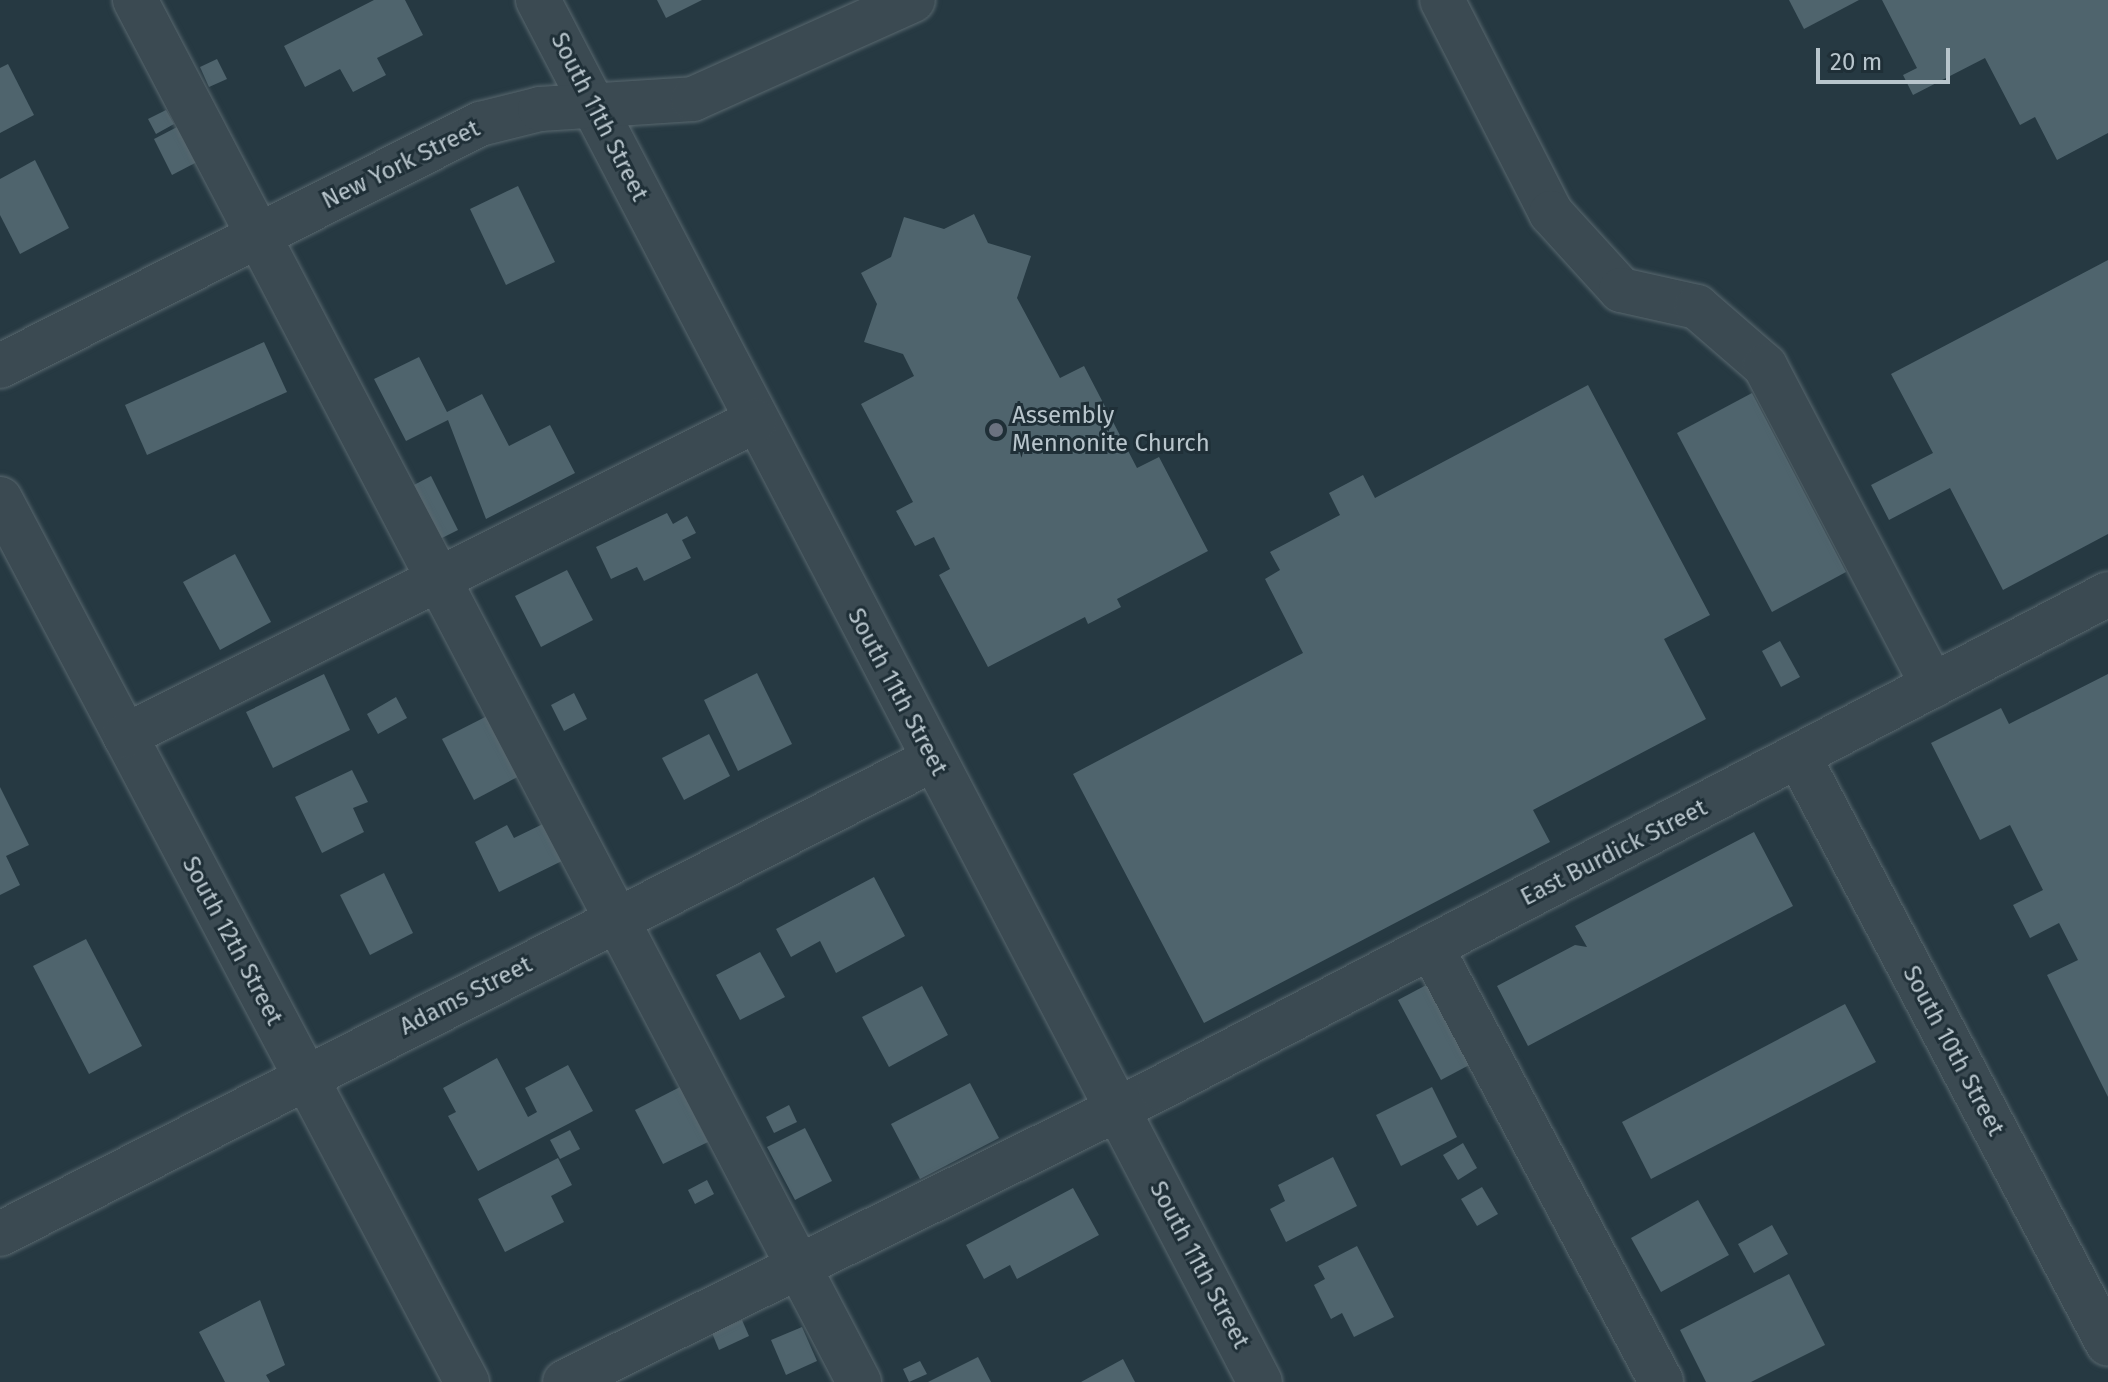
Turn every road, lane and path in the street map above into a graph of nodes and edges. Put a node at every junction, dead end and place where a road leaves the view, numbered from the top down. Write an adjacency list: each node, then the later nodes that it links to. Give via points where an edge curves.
1 (135, 0): 6 (street)
2 (538, 0): 5 (street, South 11th Street)
3 (913, 0): 5 (street, New York Street, via 693,99)
4 (1442, 0): 12 (street, via 1551,213 1621,290 1697,307 1765,366)
5 (594, 107): 6 (street, New York Street, via 540,109 480,124); 8 (street, South 11th Street)
6 (260, 235): 7 (street, New York Street); 10 (street)
7 (0, 366)
8 (755, 421): 10 (street); 15 (street, South 11th Street)
9 (0, 499): 13 (street, South 12th Street)
10 (445, 580): 13 (street); 16 (street)
11 (2108, 594): 12 (street, East Burdick Street)
12 (1933, 686): 14 (street, East Burdick Street)
13 (125, 736): 18 (street, South 12th Street)
14 (1799, 757): 17 (street, East Burdick Street); 22 (street, South 10th Street)
15 (932, 760): 16 (street, Adams Street); 19 (street, South 11th Street)
16 (620, 918): 18 (street, Adams Street); 21 (street)
17 (1431, 947): 19 (street, East Burdick Street); 27 (street)
18 (304, 1078): 20 (street, Adams Street); 23 (street, South 12th Street)
19 (1118, 1109): 21 (street, East Burdick Street); 26 (street, South 11th Street)
20 (0, 1234)
21 (799, 1267): 24 (street, East Burdick Street); 25 (street)
22 (2105, 1332)
23 (467, 1382)
24 (565, 1382)
25 (859, 1382)
26 (1260, 1382)
27 (1661, 1382)

